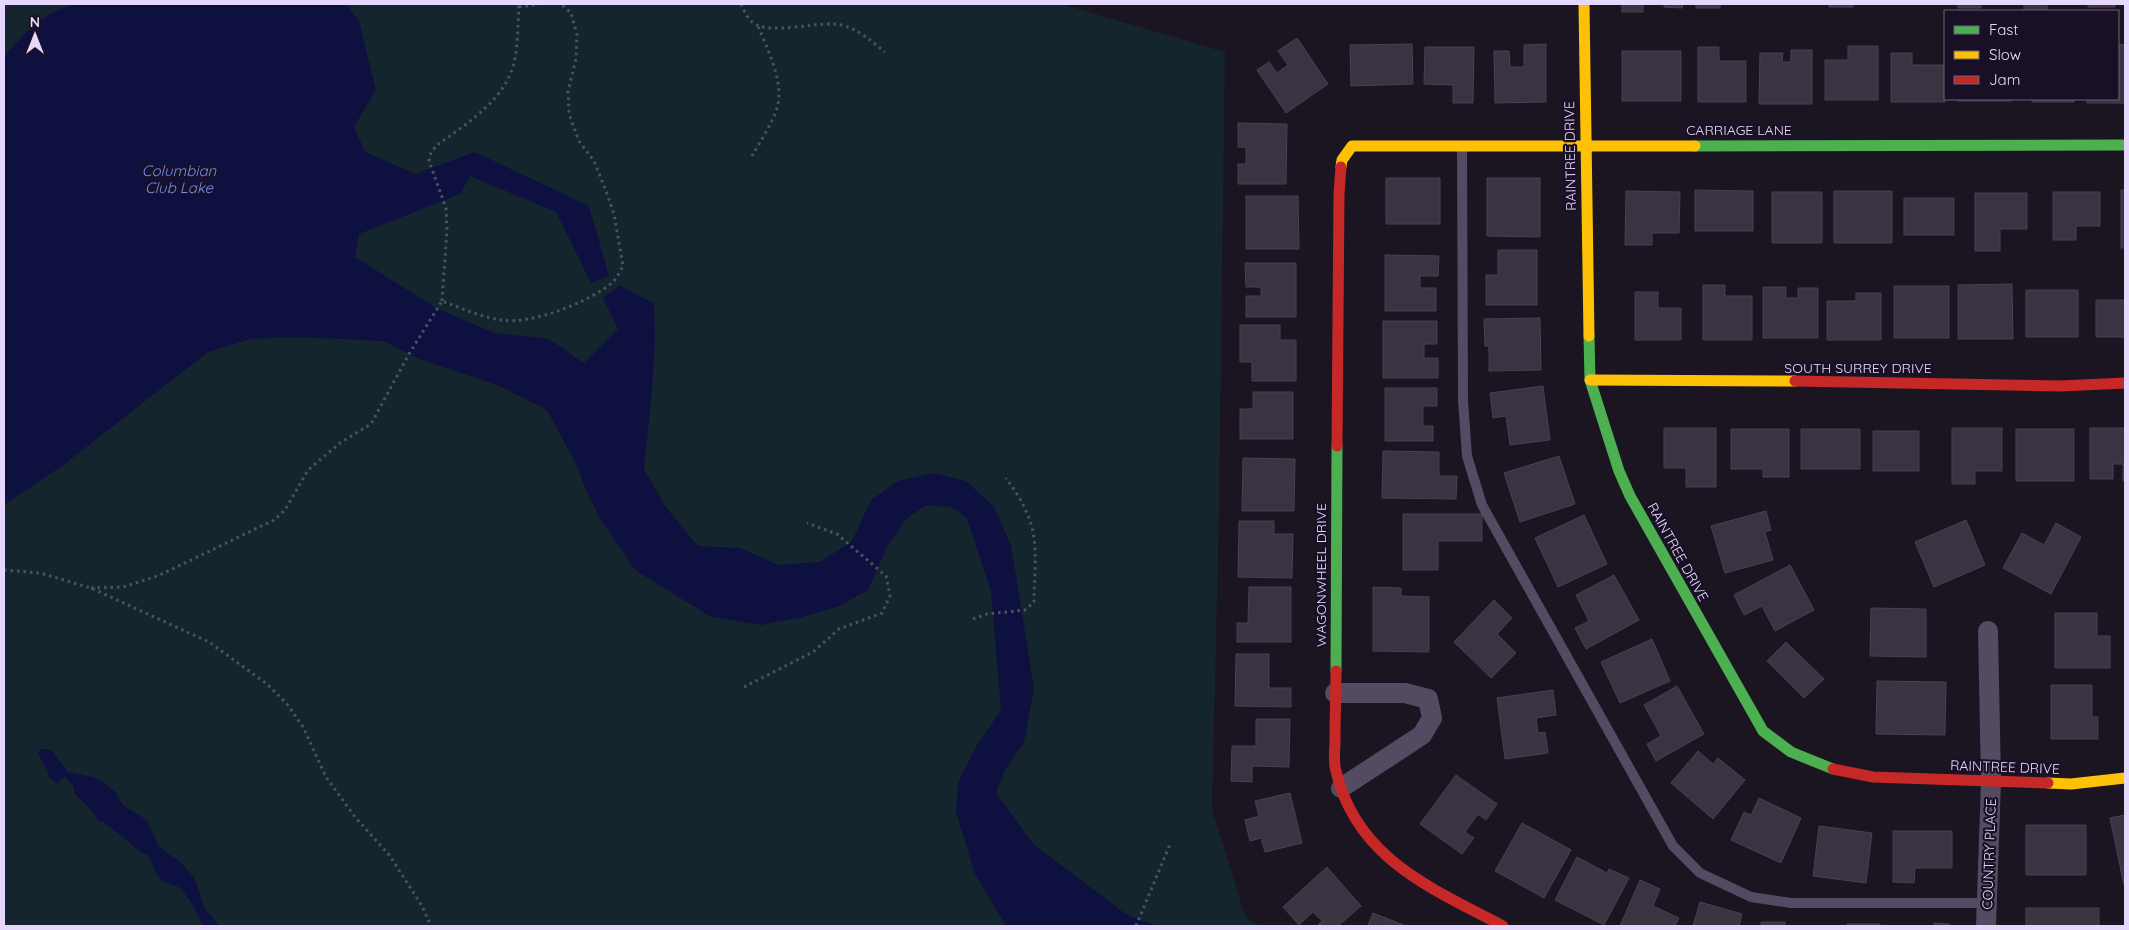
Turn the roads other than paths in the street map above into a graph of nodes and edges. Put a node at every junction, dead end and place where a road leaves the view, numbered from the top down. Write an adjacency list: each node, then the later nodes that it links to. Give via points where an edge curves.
1 (1584, 4): 3 (street, RAINTREE DRIVE)
2 (1462, 145): 3 (street, CARRIAGE LANE); 4 (street, CARRIAGE LANE); 13 (lane, via 1466,456 1482,505 1673,846 1700,873 1751,898 1791,902)
3 (1585, 145): 5 (street, CARRIAGE LANE); 6 (street, RAINTREE DRIVE)
4 (1352, 146): 9 (street, WAGONWHEEL DRIVE, via 1342,160 1339,193)
5 (2125, 146)
6 (1590, 380): 7 (street, SOUTH SURREY DRIVE, via 2060,386); 11 (street, RAINTREE DRIVE, via 1618,471 1630,496 1763,731 1791,752 1832,769 1873,777)
7 (2125, 383)
8 (1988, 631): 11 (street, COUNTRY PLACE)
9 (1335, 693): 12 (street, WAGONWHEEL DRIVE, via 1335,769); 12 (street, via 1405,693 1428,699 1432,718 1422,735)
10 (2125, 778): 11 (street, RAINTREE DRIVE, via 2070,784)
11 (1991, 781): 13 (street, COUNTRY PLACE)
12 (1341, 788): 14 (street, WAGONWHEEL DRIVE, via 1367,838 1406,873)
13 (1987, 903): 15 (street, COUNTRY PLACE)
14 (1503, 926)
15 (1986, 926)

